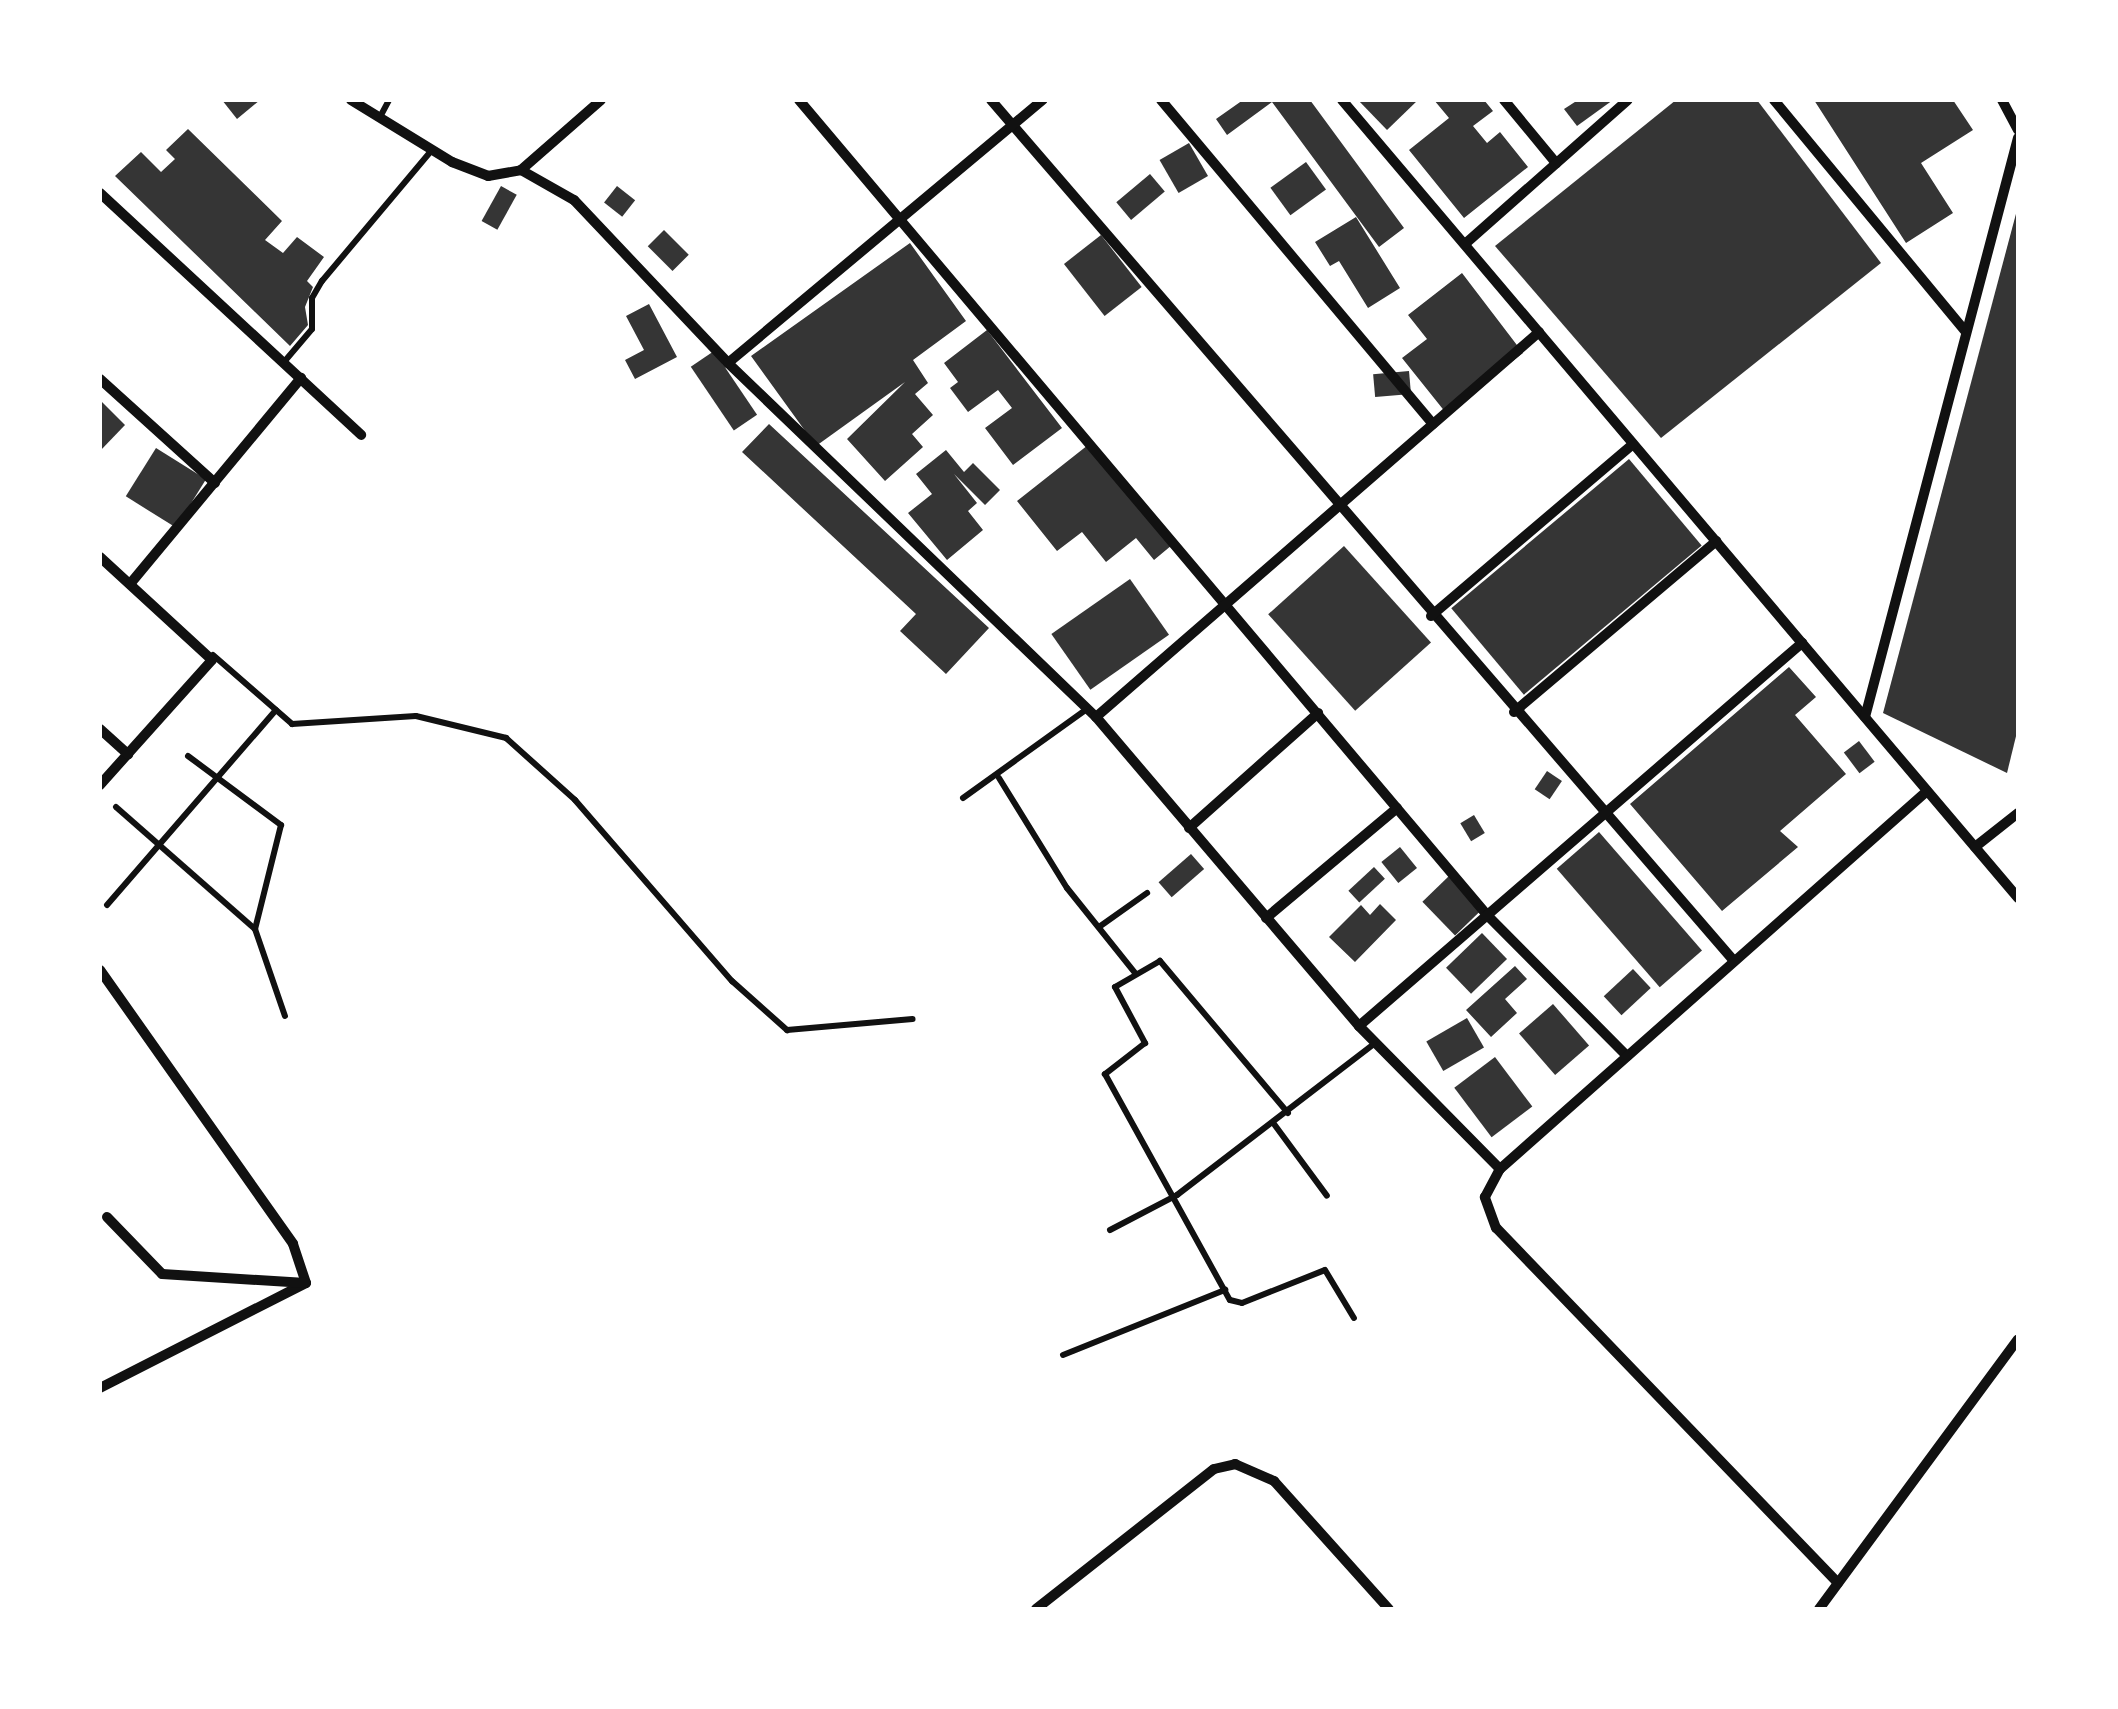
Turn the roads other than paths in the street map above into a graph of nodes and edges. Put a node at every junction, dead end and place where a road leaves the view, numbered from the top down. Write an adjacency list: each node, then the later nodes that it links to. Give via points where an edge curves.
1 (351, 100): 13 (street)
2 (389, 100): 13 (lane)
3 (600, 100): 19 (street)
4 (799, 100): 21 (street)
5 (991, 100): 14 (street)
6 (1043, 100): 14 (street)
7 (1161, 100): 29 (street)
8 (1342, 100): 22 (street)
9 (1504, 100): 18 (street)
10 (1628, 100): 18 (street)
11 (1774, 100): 24 (street)
12 (2002, 100): 15 (street)
13 (379, 118): 17 (street)
14 (1013, 126): 21 (street); 33 (street)
15 (2018, 130)
16 (2018, 138): 24 (street)
17 (432, 150): 19 (street, via 488,176); 25 (lane, via 322,280 312,298 312,328)
18 (1556, 163): 22 (street)
19 (520, 170): 26 (street, via 605,226)
20 (100, 193): 25 (street)
21 (898, 218): 26 (street); 37 (street)
22 (1465, 244): 23 (street)
23 (1539, 332): 29 (street); 31 (street)
24 (1966, 332): 45 (street)
25 (284, 362): 27 (street)
26 (728, 362): 43 (street)
27 (301, 378): 30 (street); 32 (street)
28 (100, 379): 32 (street)
29 (1433, 424): 33 (street)
30 (361, 435)
31 (1634, 444): 34 (street); 38 (street)
32 (214, 483): 36 (street)
33 (1336, 508): 37 (street); 38 (street)
34 (1716, 541): 39 (street); 42 (street)
35 (100, 557): 36 (street)
36 (130, 584): 40 (street)
37 (1226, 604): 43 (street); 44 (street)
38 (1431, 616): 42 (street)
39 (1802, 642): 45 (street); 57 (street)
40 (208, 651): 41 (lane); 47 (street, via 208,670)
41 (276, 710): 49 (lane); 72 (lane, via 292,724 416,716 506,738 576,800 732,981 787,1030)
42 (1514, 712): 57 (street)
43 (1092, 713): 50 (lane); 58 (street)
44 (1318, 713): 55 (street); 58 (street)
45 (1865, 717): 52 (street)
46 (100, 730): 47 (street)
47 (128, 754): 51 (street)
48 (188, 756): 49 (lane)
49 (219, 776): 59 (lane); 67 (lane, via 280,825)
50 (999, 778): 53 (lane); 66 (lane)
51 (100, 785)
52 (1927, 790): 60 (street); 68 (street)
53 (963, 798)
54 (116, 807): 59 (lane)
55 (1397, 808): 64 (street); 65 (street)
56 (2018, 814): 60 (street)
57 (1603, 815): 64 (street); 68 (street)
58 (1190, 828): 65 (street)
59 (160, 844): 63 (lane); 67 (lane)
60 (1975, 847): 62 (street)
61 (1148, 893): 66 (lane)
62 (2018, 898)
63 (107, 905)
64 (1487, 915): 73 (street); 75 (street)
65 (1266, 918): 73 (street)
66 (1098, 927): 70 (lane)
67 (255, 928): 71 (lane)
68 (1734, 961): 75 (street)
69 (100, 970): 83 (street, via 293,1244)
70 (1136, 974): 76 (lane, via 1160,961); 79 (lane, via 1115,988 1146,1043 1105,1074)
71 (285, 1016)
72 (912, 1019)
73 (1360, 1026): 74 (street)
74 (1376, 1042): 76 (lane); 78 (street)
75 (1627, 1056): 78 (street)
76 (1288, 1112): 77 (lane)
77 (1274, 1124): 79 (lane); 80 (lane)
78 (1500, 1168): 89 (street, via 1485,1197 1496,1228)
79 (1177, 1195): 82 (lane); 84 (lane)
80 (1326, 1196)
81 (102, 1213): 83 (street, via 162,1274)
82 (1110, 1230)
83 (306, 1284): 88 (street)
84 (1225, 1290): 85 (lane, via 1237,1304 1325,1270); 87 (lane)
85 (1354, 1318)
86 (2018, 1339): 89 (street)
87 (1063, 1355)
88 (100, 1388)
89 (1838, 1583): 92 (street)
90 (1036, 1609): 91 (street, via 1214,1468 1235,1464 1274,1481)
91 (1389, 1609)
92 (1820, 1609)

